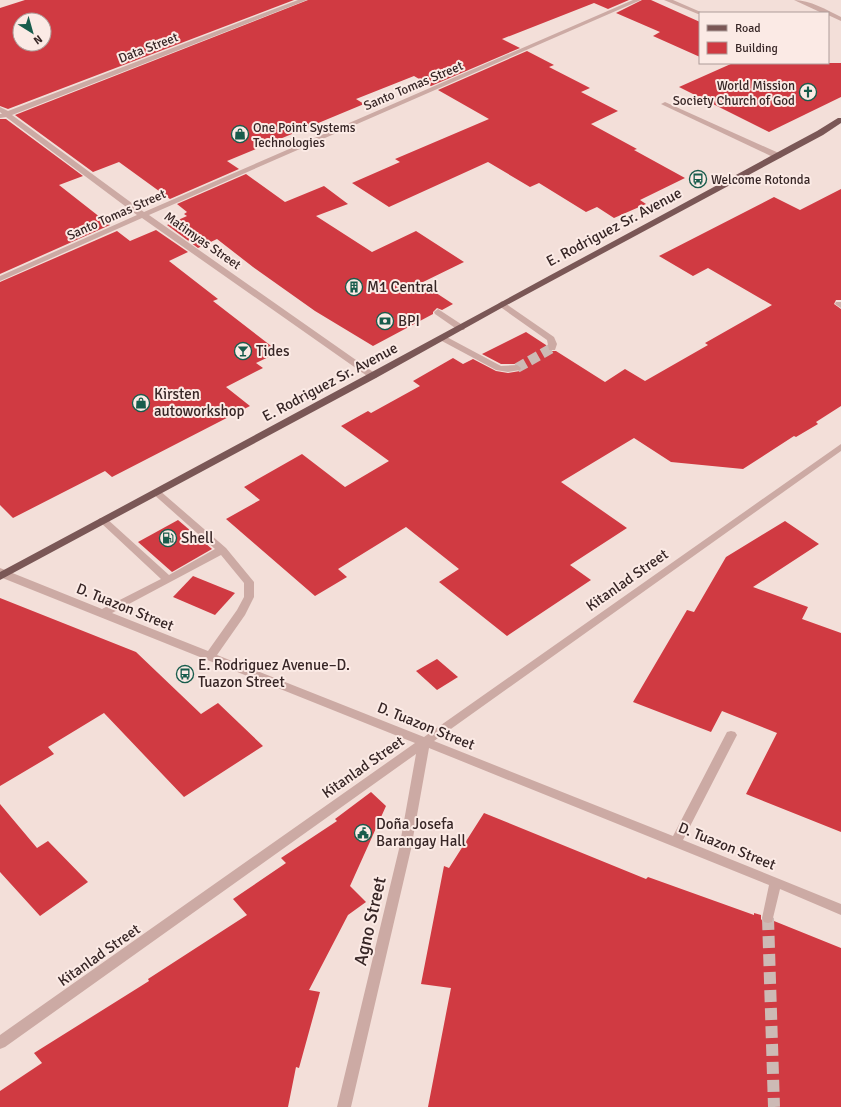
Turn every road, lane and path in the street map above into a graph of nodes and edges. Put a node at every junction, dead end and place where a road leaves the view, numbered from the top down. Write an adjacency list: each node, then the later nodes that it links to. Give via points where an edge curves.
1 (304, 0): 12 (street, Data Street)
2 (638, 0): 16 (street, Santo Tomas Street)
3 (667, 0): 6 (street)
4 (797, 0): 5 (street)
5 (825, 12)
6 (699, 13)
7 (829, 14): 8 (street)
8 (841, 19)
9 (665, 104): 15 (street)
10 (0, 109): 12 (street, Matimyas Street)
11 (841, 114): 14 (main road, E. Rodriguez Sr. Avenue)
12 (3, 115): 16 (street, Matimyas Street)
13 (841, 120): 14 (main road, E. Rodriguez Sr. Avenue)
14 (820, 133): 15 (main road, E. Rodriguez Sr. Avenue)
15 (778, 156): 18 (main road, E. Rodriguez Sr. Avenue)
16 (143, 215): 17 (street, Santo Tomas Street); 24 (street, Matimyas Street)
17 (0, 279)
18 (502, 304): 20 (main road, E. Rodriguez Sr. Avenue); 22 (street, via 551,340)
19 (438, 312): 20 (street)
20 (460, 328): 21 (main road, E. Rodriguez Sr. Avenue)
21 (442, 338): 23 (street, via 499,368); 24 (main road, E. Rodriguez Sr. Avenue)
22 (552, 348)
23 (517, 368)
24 (373, 376): 26 (main road, E. Rodriguez Sr. Avenue)
25 (841, 446): 34 (street, Kitanlad Street)
26 (156, 492): 27 (main road, E. Rodriguez Sr. Avenue); 28 (street)
27 (103, 520): 29 (main road, E. Rodriguez Sr. Avenue); 30 (street)
28 (222, 550): 30 (street); 32 (street, via 249,582 249,597)
29 (1, 574): 31 (street, D. Tuazon Street)
30 (168, 580): 31 (street)
31 (102, 614): 32 (street, D. Tuazon Street)
32 (210, 657): 34 (street, D. Tuazon Street)
33 (731, 735): 35 (street)
34 (424, 742): 35 (street, D. Tuazon Street); 39 (street, Kitanlad Street); 40 (street, Agno Street, via 405,849)
35 (676, 842): 36 (street, D. Tuazon Street)
36 (776, 882): 37 (street, D. Tuazon Street); 38 (street)
37 (841, 910)
38 (768, 918)
39 (0, 1043)
40 (344, 1107)

